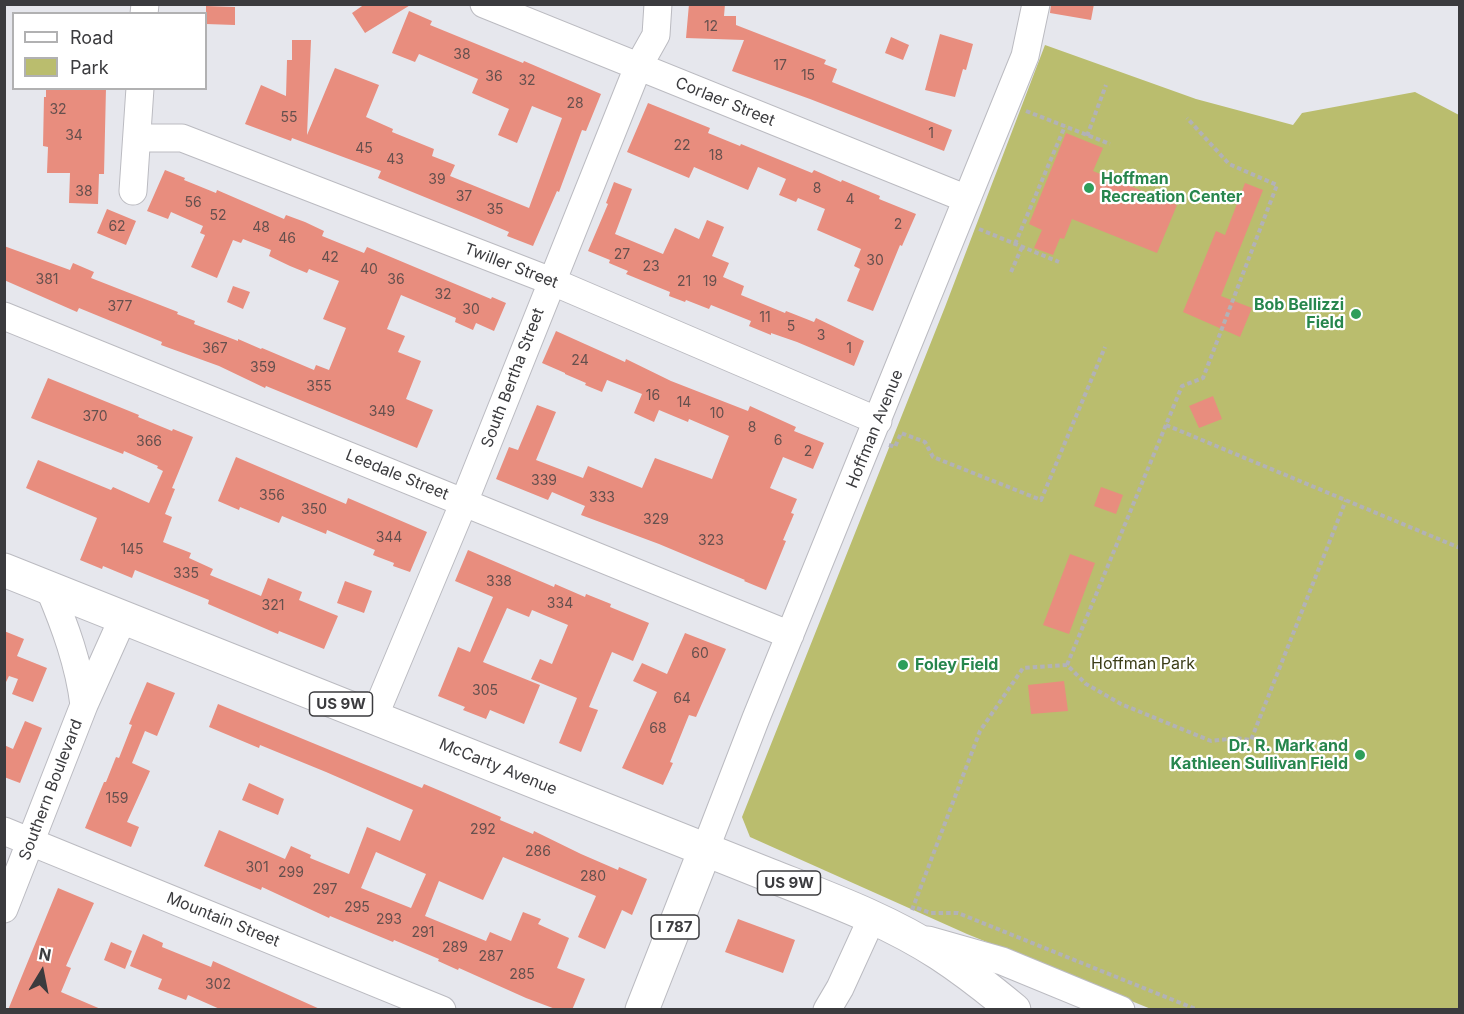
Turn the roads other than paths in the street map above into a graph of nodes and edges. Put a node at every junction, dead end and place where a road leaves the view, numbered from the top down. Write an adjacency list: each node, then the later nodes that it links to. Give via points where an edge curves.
1 (483, 4): 4 (street, Corlaer Street)
2 (658, 4): 4 (street, South Bertha Street, via 656,35)
3 (1036, 4): 8 (street, Hoffman Avenue, via 1025,56)
4 (638, 67): 8 (street, Corlaer Street); 9 (street, South Bertha Street)
5 (140, 90): 6 (street)
6 (137, 138): 7 (street); 9 (street, Twiller Street, via 182,138)
7 (133, 191)
8 (963, 210): 11 (street, Hoffman Avenue)
9 (551, 281): 11 (street, Twiller Street); 12 (street, South Bertha Street)
10 (4, 316): 12 (street, Leedale Street)
11 (875, 429): 16 (street, Hoffman Avenue)
12 (464, 502): 16 (street, Leedale Street); 18 (street, South Bertha Street)
13 (4, 570): 14 (main road, US 9W)
14 (49, 588): 15 (main road, US 9W); 17 (street, Southern Boulevard, via 80,676)
15 (123, 618): 17 (street, Southern Boulevard); 18 (main road, McCarty Avenue / US 9W)
16 (790, 635): 21 (street, Hoffman Avenue)
17 (84, 705): 20 (street, Southern Boulevard)
18 (374, 717): 21 (main road, McCarty Avenue / US 9W)
19 (4, 831): 20 (street, Mountain Street)
20 (31, 842): 22 (street, Southern Boulevard); 25 (street, Mountain Street)
21 (705, 850): 23 (main road, McCarty Avenue / US 9W); 26 (main road, I 787)
22 (4, 909)
23 (872, 918): 24 (main road, US 9W); 27 (street)
24 (908, 920): 28 (main road, US 9W, via 939,953); 29 (street)
25 (442, 1010)
26 (642, 1010)
27 (827, 1010)
28 (1014, 1010)
29 (1121, 1010)

